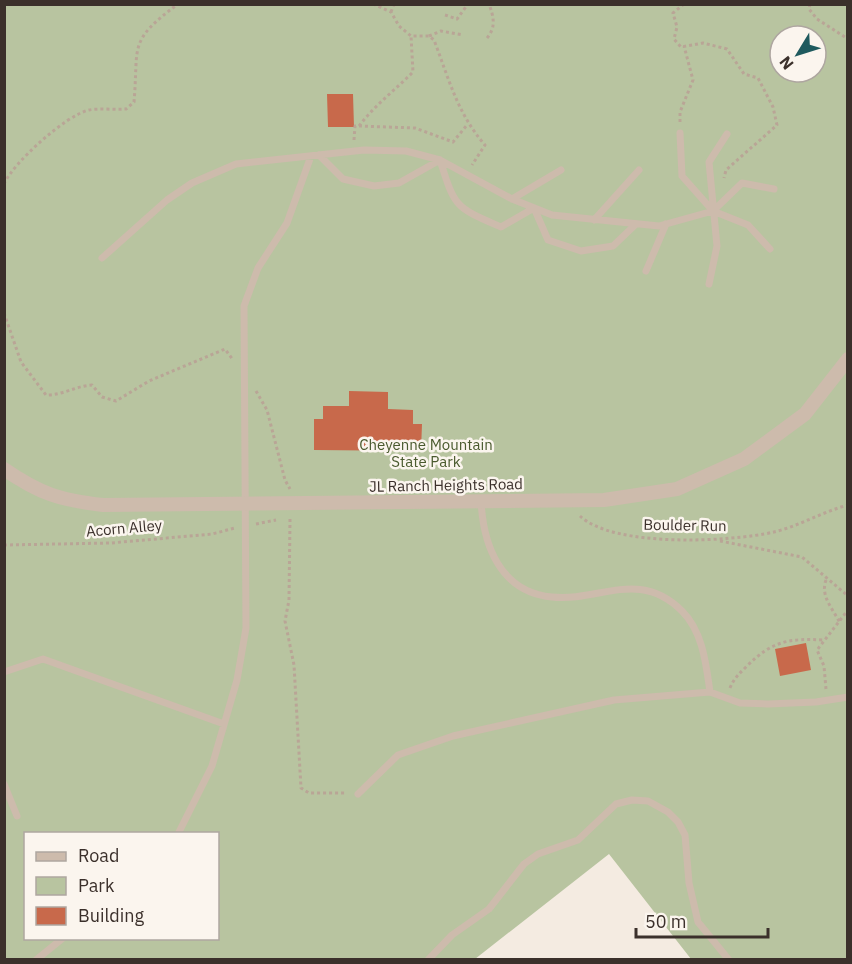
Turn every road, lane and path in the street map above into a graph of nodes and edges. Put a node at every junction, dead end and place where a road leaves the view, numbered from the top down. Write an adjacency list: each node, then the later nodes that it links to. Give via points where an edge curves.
1 (178, 4): 25 (path, via 136,46 134,102 126,109 79,114)
2 (373, 4): 8 (path)
3 (394, 4): 8 (path)
4 (468, 4): 9 (path, via 457,19)
5 (489, 4): 13 (path, via 494,19 493,31)
6 (684, 4): 15 (path, via 673,13 677,27 674,39)
7 (810, 4): 14 (path, via 809,9 817,19)
8 (391, 12): 11 (path)
9 (445, 15)
10 (463, 35): 12 (path, via 441,31)
11 (411, 36): 12 (path); 17 (path, via 413,72)
12 (429, 36): 16 (path, via 434,40)
13 (487, 39)
14 (848, 39)
15 (684, 46): 18 (path, via 693,80 680,112); 28 (path, via 703,43 727,49 744,74 758,78 773,107 777,125 726,170)
16 (467, 125): 17 (path, via 453,142 415,128); 27 (path, via 485,145)
17 (359, 126): 20 (path, via 355,126)
18 (680, 133): 33 (lane, via 682,176)
19 (727, 134): 33 (lane, via 709,162)
20 (354, 141)
21 (315, 155): 22 (lane, via 406,151); 22 (lane, via 343,179 374,186 399,183); 38 (lane, via 236,164 207,176 166,200); 45 (lane, via 287,223 258,268 244,306)
22 (440, 160): 27 (lane); 32 (lane, via 452,199 466,211 501,226)
23 (561, 170): 31 (lane)
24 (639, 170): 34 (lane)
25 (9, 171): 26 (path); 29 (path)
26 (4, 173)
27 (466, 174): 31 (lane)
28 (723, 180)
29 (4, 184)
30 (774, 189): 33 (lane, via 742,183)
31 (512, 199): 32 (lane)
32 (534, 208): 34 (lane, via 552,215); 36 (lane, via 548,240 581,251 613,246)
33 (713, 211): 35 (lane); 37 (lane, via 748,225); 40 (lane, via 717,246)
34 (594, 220): 36 (lane)
35 (666, 224): 36 (lane); 39 (lane)
36 (635, 225)
37 (770, 249)
38 (102, 258)
39 (646, 271)
40 (710, 284)
41 (848, 359): 44 (street, JL Ranch Heights Road, via 805,414 744,459 677,489 604,500)
42 (4, 469): 45 (street, JL Ranch Heights Road, via 29,487 65,501 103,505)
43 (481, 500): 44 (street, JL Ranch Heights Road); 45 (street, JL Ranch Heights Road); 57 (lane, via 482,529 489,550 501,570 533,593 553,597 646,590 682,612 704,651)
44 (564, 500): 49 (path, Boulder Run, via 585,521 609,531 643,537)
45 (245, 504): 48 (lane)
46 (848, 505): 49 (path, Boulder Run, via 775,532)
47 (290, 519): 48 (path, Acorn Alley)
48 (244, 528): 50 (path, Acorn Alley, via 111,543); 61 (lane, via 246,628)
49 (716, 540): 51 (path, via 802,557)
50 (4, 545)
51 (826, 580): 52 (path); 54 (path, via 825,597)
52 (848, 596)
53 (848, 610): 54 (path)
54 (840, 623): 55 (path)
55 (824, 640): 59 (path, via 792,640 771,645 733,680); 60 (path, via 817,650 824,666)
56 (4, 672): 61 (lane, via 43,659)
57 (710, 692): 59 (lane); 63 (lane, via 615,700 453,736 398,755)
58 (848, 697): 60 (lane)
59 (726, 698): 60 (lane, via 768,704)
60 (826, 700)
61 (224, 724): 65 (lane, via 212,766)
62 (4, 783): 64 (lane)
63 (358, 794)
64 (17, 816)
65 (179, 832)
66 (62, 940): 67 (lane)
67 (36, 960)
68 (428, 960): 69 (lane, via 452,935 489,909 524,864 538,854 578,840 616,804 632,800 648,801 678,822 685,835 689,884 698,922)
69 (729, 960)

